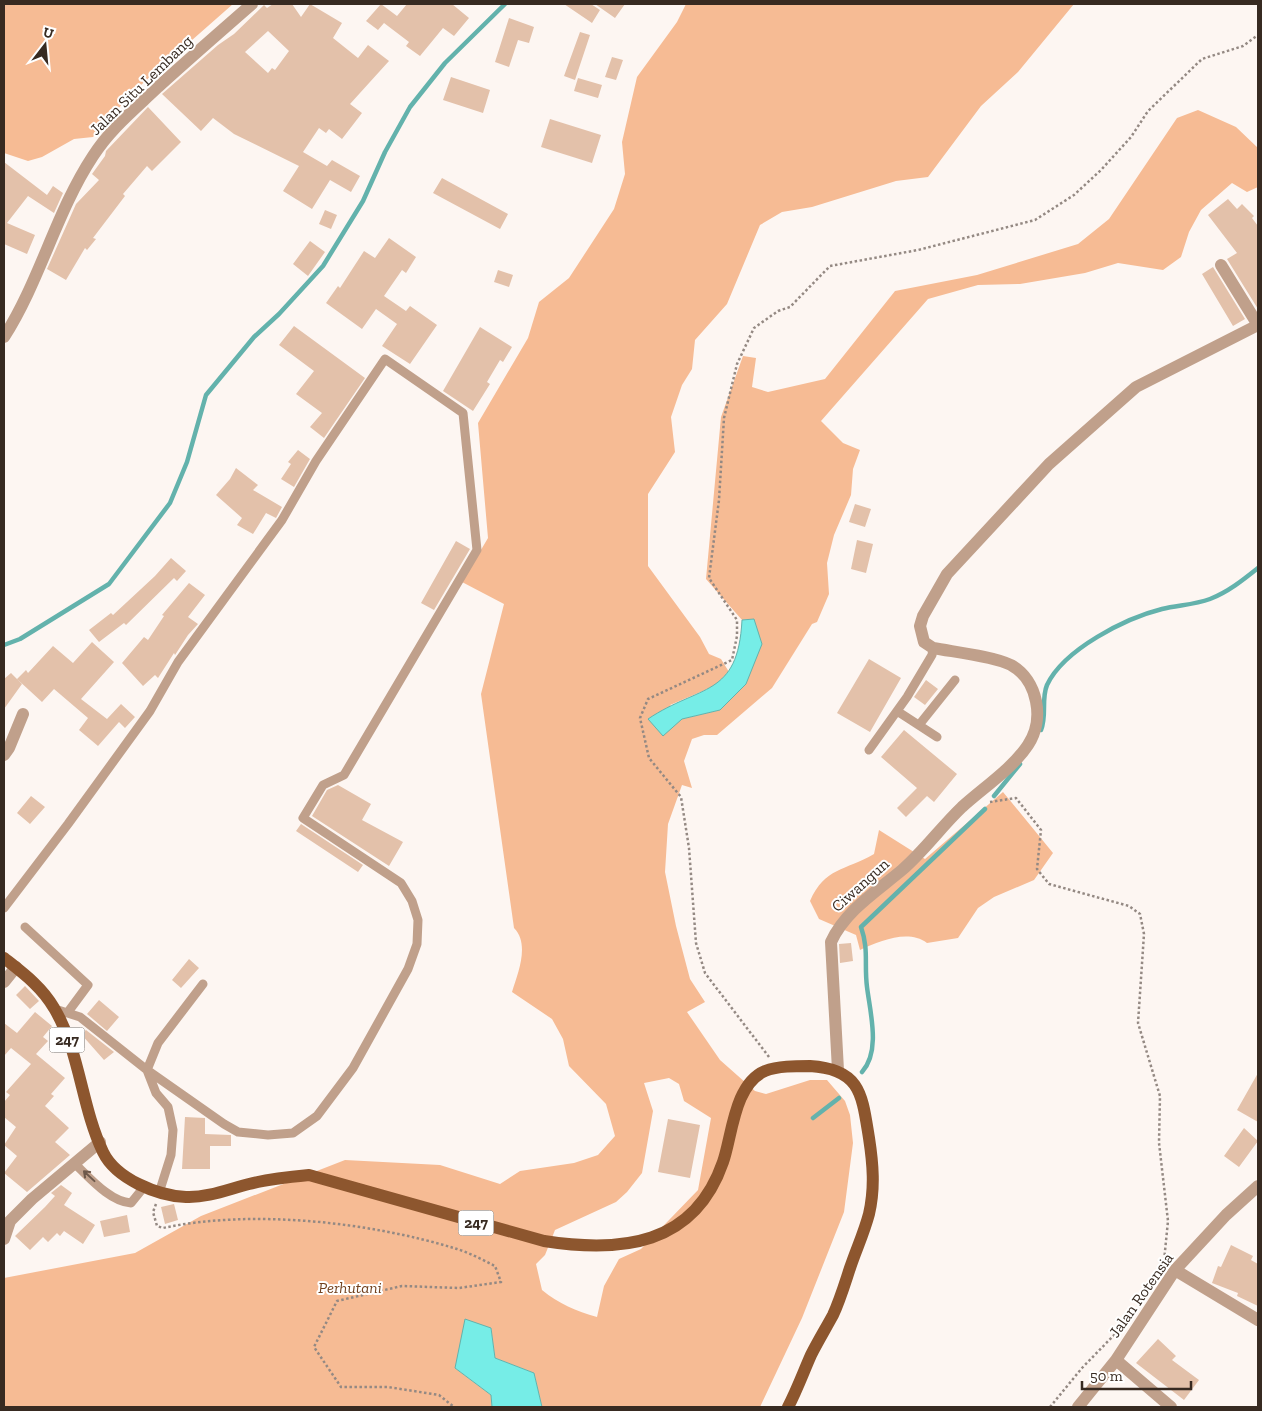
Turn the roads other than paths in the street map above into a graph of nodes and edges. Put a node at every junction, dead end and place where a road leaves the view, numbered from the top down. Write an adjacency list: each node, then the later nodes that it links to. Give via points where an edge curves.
1 (252, 4): 4 (street, Jalan Situ Lembang, via 132,111 93,155 26,300)
2 (1221, 265): 3 (street)
3 (1258, 325): 5 (street, via 1136,386 1049,464 947,574 920,626 924,642)
4 (4, 337)
5 (933, 648): 7 (lane, via 932,655); 22 (street, Ciwangun, via 1011,666 1035,691 1035,732 1028,746 962,807 907,865 838,927 831,942)
6 (955, 680): 9 (lane)
7 (898, 711): 9 (lane); 11 (lane)
8 (23, 714): 12 (street)
9 (918, 725): 10 (lane)
10 (936, 737)
11 (869, 750)
12 (4, 755)
13 (4, 908): 21 (lane, via 150,711 178,662 268,539 385,359 463,413 477,550 344,776 323,785 302,818 401,883 418,920 417,944 408,969 353,1068 317,1116 293,1133 238,1132)
14 (25, 927): 20 (lane, via 88,985)
15 (4, 958): 16 (main road, 247)
16 (16, 967): 17 (street); 19 (main road, 247, via 38,985)
17 (4, 982)
18 (203, 984): 21 (lane, via 158,1043)
19 (55, 1009): 20 (lane); 23 (main road, 247)
20 (68, 1012): 21 (lane, via 90,1024)
21 (147, 1070): 27 (lane, via 156,1093 168,1107 172,1130 171,1156)
22 (838, 1070): 27 (main road, 247, via 794,1066 763,1072 748,1087 735,1109 724,1162 702,1205 667,1234 623,1245 573,1245 544,1241 309,1175 281,1177 187,1197); 32 (main road, via 850,1079 862,1100 874,1186 864,1231 834,1313)
23 (100, 1142): 24 (street); 26 (main road, 247, via 103,1153 121,1173)
24 (74, 1163): 26 (lane, one-way to 24, via 131,1203 125,1203 103,1190); 28 (street, via 10,1222)
25 (1258, 1186): 29 (street, Jalan Rotensia)
26 (144, 1187): 27 (main road, 247)
27 (159, 1193)
28 (4, 1239)
29 (1169, 1268): 30 (street); 31 (street, Jalan Rotensia)
30 (1258, 1320)
31 (1116, 1360): 33 (street, Jalan Rotensia); 34 (street)
32 (788, 1407)
33 (1078, 1407)
34 (1171, 1407)

